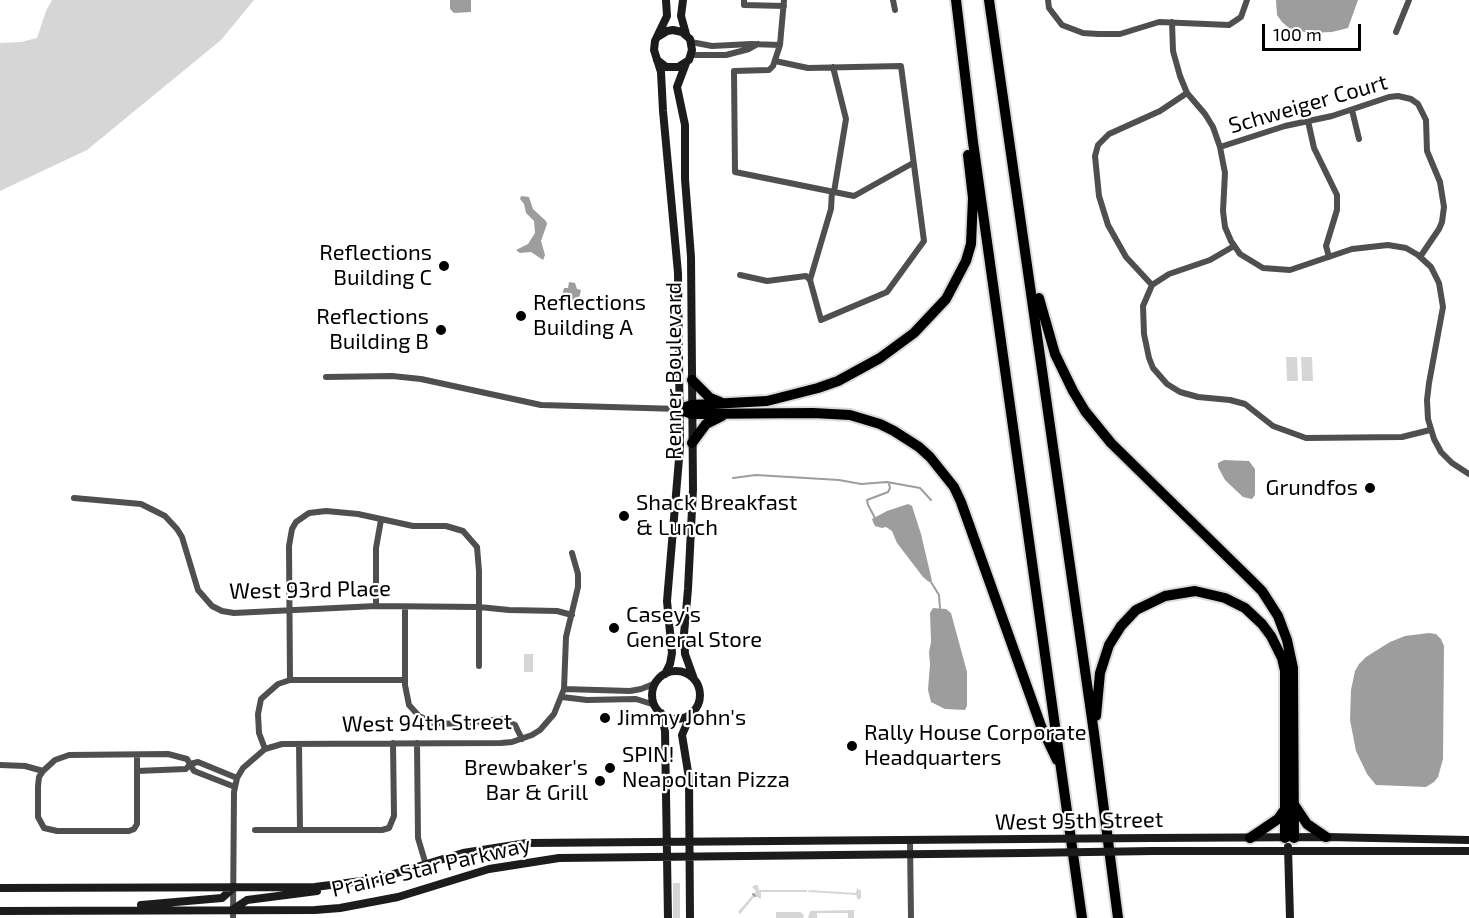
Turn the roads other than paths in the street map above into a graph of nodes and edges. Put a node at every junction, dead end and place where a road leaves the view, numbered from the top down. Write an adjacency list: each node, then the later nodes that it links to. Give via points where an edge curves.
1 (666, 0): 14 (main road, via 667,16)
2 (683, 0): 15 (main road, via 681,16)
3 (744, 0): 10 (street, via 744,5)
4 (893, 0): 11 (street)
5 (956, 0): 26 (highway)
6 (989, 0): 33 (highway)
7 (1048, 0): 12 (street, via 1049,8 1062,25 1083,33 1120,34)
8 (1247, 0): 12 (street, via 1242,16 1228,25)
9 (1408, 0): 13 (street)
10 (784, 3): 17 (street)
11 (895, 10)
12 (1172, 22): 22 (street, via 1175,59)
13 (1396, 32)
14 (658, 36): 15 (main road, via 673,30); 19 (main road, via 654,46)
15 (688, 38): 16 (street, via 712,46); 18 (main road)
16 (758, 44): 17 (street); 18 (street, via 726,55)
17 (780, 45): 20 (street)
18 (689, 59): 19 (main road, via 672,68); 38 (main road, Renner Boulevard, via 677,87 686,138)
19 (657, 60): 39 (main road, Renner Boulevard, via 678,273)
20 (775, 61): 21 (street, via 808,68); 29 (street, via 769,70 734,71 735,172)
21 (833, 67): 28 (street, via 901,66); 29 (street, via 846,119)
22 (1187, 93): 27 (street, via 1213,127); 36 (street, via 1160,111 1108,134 1095,156 1099,196 1108,225 1126,257)
23 (1352, 110): 24 (street, Schweiger Court); 25 (street); 32 (street, Schweiger Court, via 1398,96 1411,99 1424,114 1427,151 1440,182 1444,207 1439,230)
24 (1308, 121): 27 (street, Schweiger Court); 31 (street, via 1314,148 1337,195 1337,210 1326,246)
25 (1359, 140)
26 (973, 142): 40 (highway, via 967,148 973,198 966,261 946,299 928,320 880,358 838,381); 75 (highway)
27 (1220, 147): 30 (street, via 1225,173 1223,216)
28 (913, 163): 29 (street, via 854,196); 35 (street, via 924,241 887,292 821,320)
29 (833, 192): 35 (street)
30 (1234, 246): 31 (street, via 1252,263 1275,270 1295,269); 36 (street)
31 (1329, 257): 32 (street, via 1380,245 1406,248)
32 (1420, 257): 42 (street, via 1439,283 1442,301 1427,400)
33 (1027, 264): 64 (highway); 78 (highway, via 1035,275 1055,354 1085,411 1119,451 1262,591 1278,616 1293,668)
34 (740, 275): 35 (street, via 767,281 806,276)
35 (810, 280)
36 (1152, 285): 42 (street, via 1143,306 1149,358 1167,384 1180,392 1245,404 1273,426 1306,438 1402,437)
37 (326, 377): 39 (street, via 421,379 541,405)
38 (692, 380): 40 (highway, via 710,398); 41 (main road, Renner Boulevard)
39 (679, 409): 41 (highway); 54 (main road, Renner Boulevard, via 678,488 667,601 672,653)
40 (729, 409): 41 (highway); 43 (highway, via 706,424); 75 (highway, via 864,418 894,431 930,458 961,502 1041,726)
41 (692, 410): 43 (main road, Renner Boulevard)
42 (1430, 430): 44 (street, via 1441,452)
43 (692, 443): 55 (main road, Renner Boulevard, via 684,634)
44 (1469, 474)
45 (74, 498): 51 (street, West 93rd Place, via 141,504 165,516 177,529 198,590 212,606 234,613)
46 (381, 520): 48 (street, via 376,548); 50 (street, via 446,525 469,536 477,547); 51 (street, via 326,511 309,513 296,522 289,546)
47 (573, 553): 52 (street, West 94th Street, via 578,587)
48 (376, 606): 49 (street, West 93rd Place); 51 (street, West 93rd Place)
49 (405, 607): 50 (street, West 93rd Place); 57 (street)
50 (479, 607): 52 (street, West 93rd Place); 53 (street)
51 (291, 609): 56 (street)
52 (572, 615): 59 (street, West 94th Street, via 565,650)
53 (479, 666)
54 (665, 674): 55 (main road, via 680,671); 58 (main road)
55 (694, 679): 63 (main road, via 700,694)
56 (290, 680): 57 (street); 69 (street, via 278,684 261,699 259,733)
57 (405, 680): 65 (street, via 409,705 419,716 433,723 459,724 501,719 515,724)
58 (656, 683): 59 (street, via 633,690); 61 (main road, via 652,695)
59 (564, 689): 60 (street, West 94th Street)
60 (562, 697): 61 (street, via 636,699); 65 (street, West 94th Street, via 545,726)
61 (655, 705): 62 (main road)
62 (661, 713): 63 (main road, via 675,718); 87 (main road, via 665,731)
63 (691, 714): 85 (main road, via 682,735 689,778)
64 (1094, 733): 78 (highway, via 1100,673 1114,634 1128,618 1155,599 1174,593 1206,592 1225,598 1245,608 1262,624 1282,658); 104 (highway)
65 (522, 740): 67 (street, West 94th Street)
66 (393, 743): 67 (street, West 94th Street); 68 (street, West 94th Street); 80 (street, via 394,816 389,828)
67 (417, 743): 93 (street, via 418,838)
68 (299, 744): 69 (street, West 94th Street); 80 (street)
69 (265, 749): 76 (street)
70 (137, 755): 71 (street, via 175,754); 73 (street, via 69,755 55,760); 74 (street)
71 (190, 764): 74 (street, via 186,769); 76 (street, via 198,762); 77 (street, via 194,771)
72 (0, 765): 73 (street)
73 (43, 771): 74 (street, via 38,786 38,817 44,828 57,831 134,829)
74 (137, 771)
75 (1062, 772): 103 (highway)
76 (237, 778): 77 (street)
77 (235, 787): 95 (street)
78 (1290, 806): 81 (highway); 82 (highway); 83 (highway)
79 (255, 830): 80 (street)
80 (300, 830)
81 (1326, 837): 83 (main road, West 95th Street); 84 (main road, West 95th Street)
82 (1250, 838): 83 (main road, West 95th Street); 86 (main road, West 95th Street, bridge)
83 (1290, 838): 88 (main road)
84 (1469, 840)
85 (690, 842): 86 (main road, West 95th Street); 87 (main road, Prairie Star Parkway); 92 (main road)
86 (910, 842): 90 (street)
87 (667, 843): 91 (main road); 93 (main road, Prairie Star Parkway, via 526,843 463,853)
88 (1290, 851): 89 (main road, West 95th Street); 90 (main road, West 95th Street, bridge); 105 (main road)
89 (1469, 851)
90 (910, 855): 92 (main road, West 95th Street); 102 (street)
91 (667, 858): 92 (main road, Prairie Star Parkway); 99 (main road, Prairie Star Parkway, via 543,860 473,873 360,905); 100 (main road)
92 (690, 858): 101 (main road)
93 (426, 865): 94 (main road, Prairie Star Parkway)
94 (353, 883): 95 (main road, Prairie Star Parkway); 99 (main road, via 247,900)
95 (234, 887): 96 (main road, Prairie Star Parkway); 97 (main road, via 222,898); 99 (street)
96 (0, 888)
97 (87, 910): 98 (main road, Prairie Star Parkway); 99 (main road, Prairie Star Parkway)
98 (0, 911)
99 (233, 914)
100 (668, 918)
101 (690, 918)
102 (911, 918)
103 (1082, 918)
104 (1118, 918)
105 (1290, 918)

